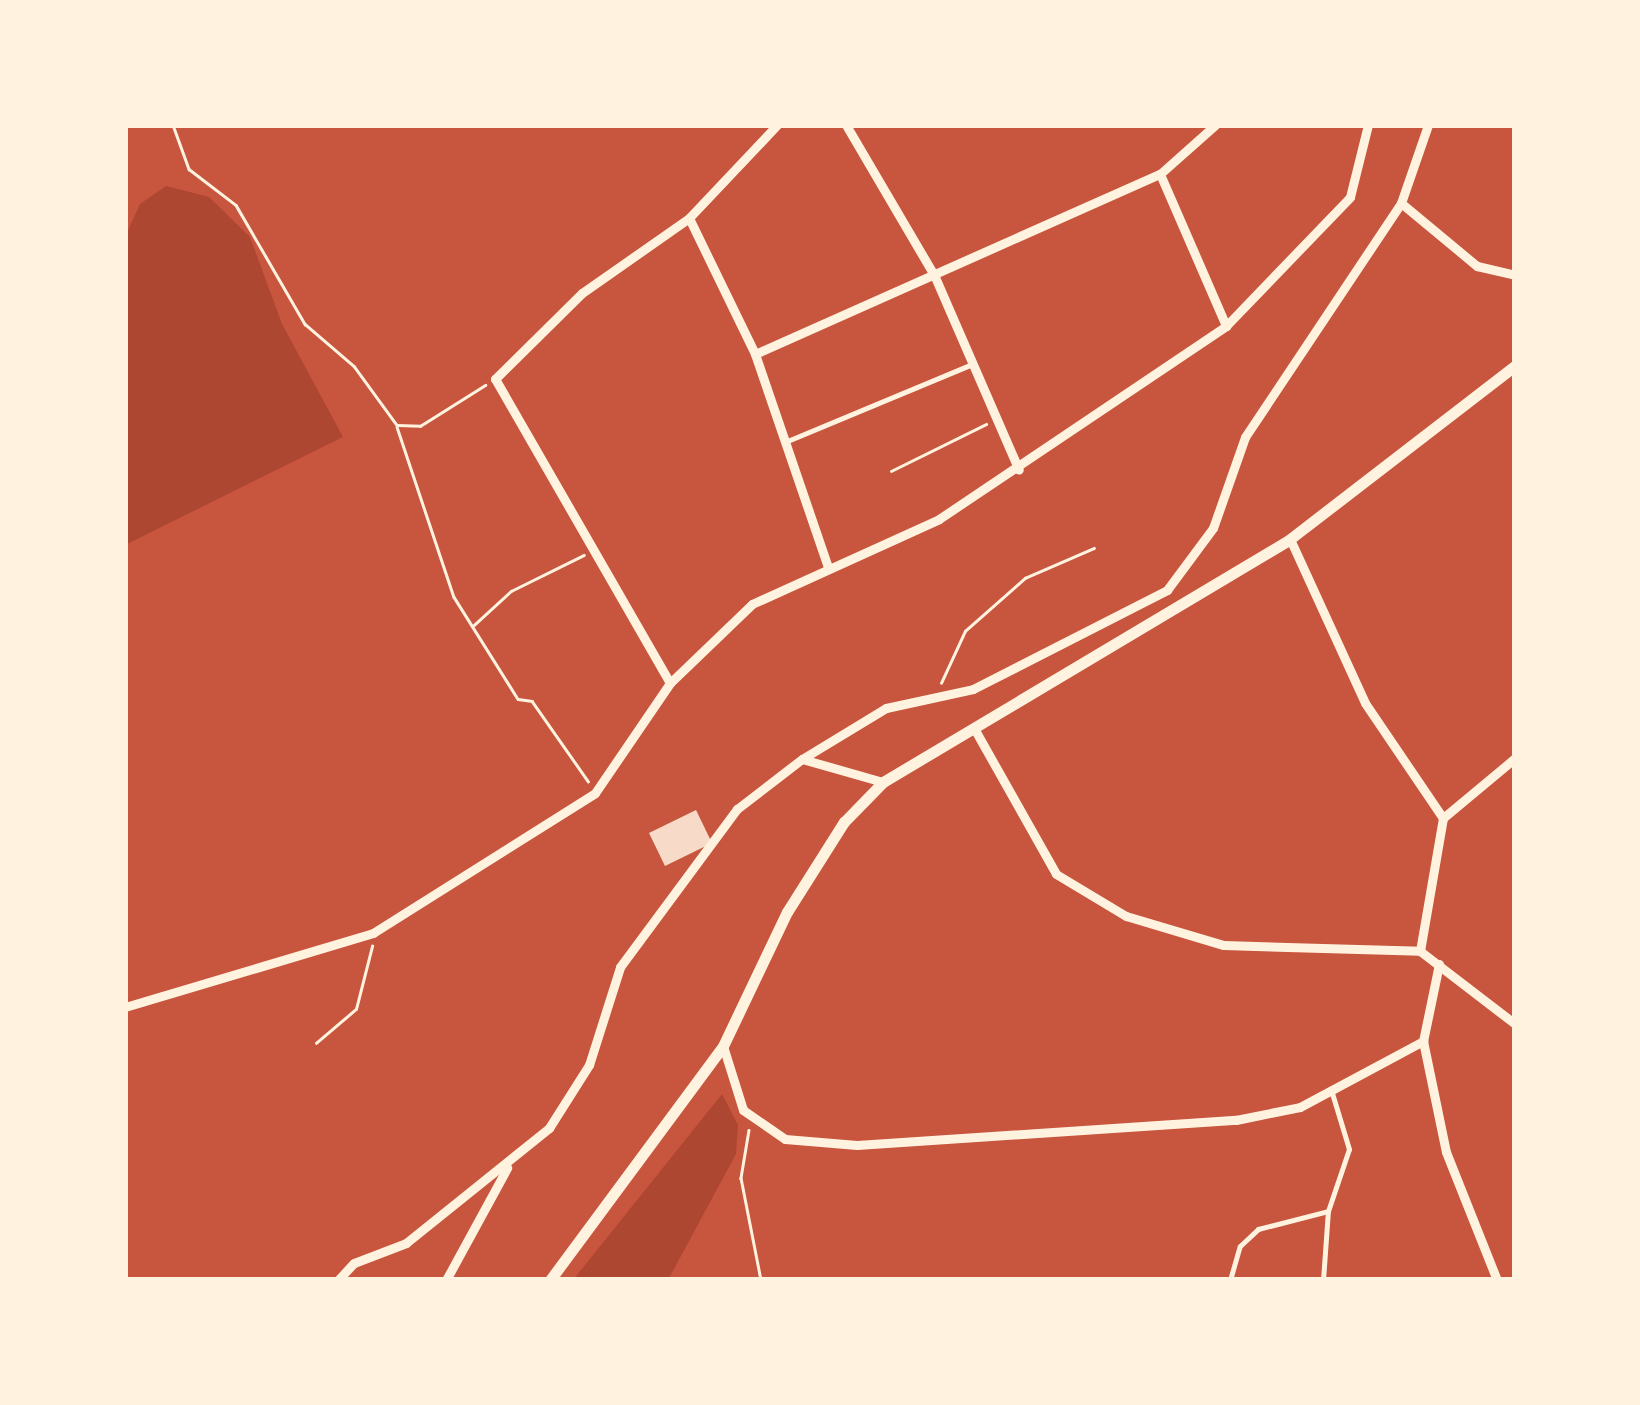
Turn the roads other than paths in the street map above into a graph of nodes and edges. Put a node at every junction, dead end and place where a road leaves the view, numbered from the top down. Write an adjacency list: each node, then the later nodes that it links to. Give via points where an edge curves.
1 (776, 125): 10 (street)
2 (860, 125): 6 (street)
3 (1216, 125): 7 (street)
4 (1368, 125): 13 (street, via 1350,197)
5 (1428, 125): 9 (street)
6 (848, 128): 12 (street)
7 (1198, 129): 8 (street)
8 (1160, 174): 12 (street); 13 (street)
9 (1401, 203): 11 (street, via 1478,266); 21 (street, via 1245,437 1213,528)
10 (688, 218): 14 (street); 23 (street, via 582,293 495,379)
11 (1515, 275)
12 (936, 277): 14 (street); 15 (street)
13 (1226, 326): 18 (street)
14 (754, 354): 17 (street)
15 (970, 364): 17 (lane); 18 (street)
16 (1515, 366): 19 (street)
17 (785, 442): 20 (street)
18 (1019, 470): 20 (street, via 939,520)
19 (1290, 538): 22 (street); 28 (street, via 1365,703)
20 (828, 567): 23 (street, via 752,604)
21 (1167, 590): 22 (street); 26 (street, via 972,689 886,708)
22 (1172, 611): 24 (street)
23 (670, 683): 31 (street, via 595,792 373,934)
24 (975, 730): 27 (street); 29 (street, via 1056,874 1126,916 1223,945)
25 (1515, 758): 28 (street)
26 (802, 759): 27 (street); 36 (street, via 737,810 668,900 620,967 589,1065 549,1128)
27 (883, 782): 34 (street, via 844,822 787,912)
28 (1443, 818): 29 (street)
29 (1420, 951): 30 (street)
30 (1440, 964): 32 (street); 33 (street)
31 (125, 1007)
32 (1515, 1024)
33 (1423, 1040): 35 (street); 43 (street, via 1446,1152)
34 (723, 1046): 35 (street, via 753,1117 785,1138 857,1145 1236,1120); 40 (street)
35 (1332, 1093): 37 (lane, via 1349,1149)
36 (511, 1162): 38 (street, via 406,1243 354,1262); 39 (street)
37 (1328, 1212): 41 (lane, via 1258,1228 1236,1253); 42 (lane)
38 (338, 1280)
39 (446, 1280)
40 (550, 1280)
41 (1230, 1280)
42 (1323, 1280)
43 (1497, 1280)

